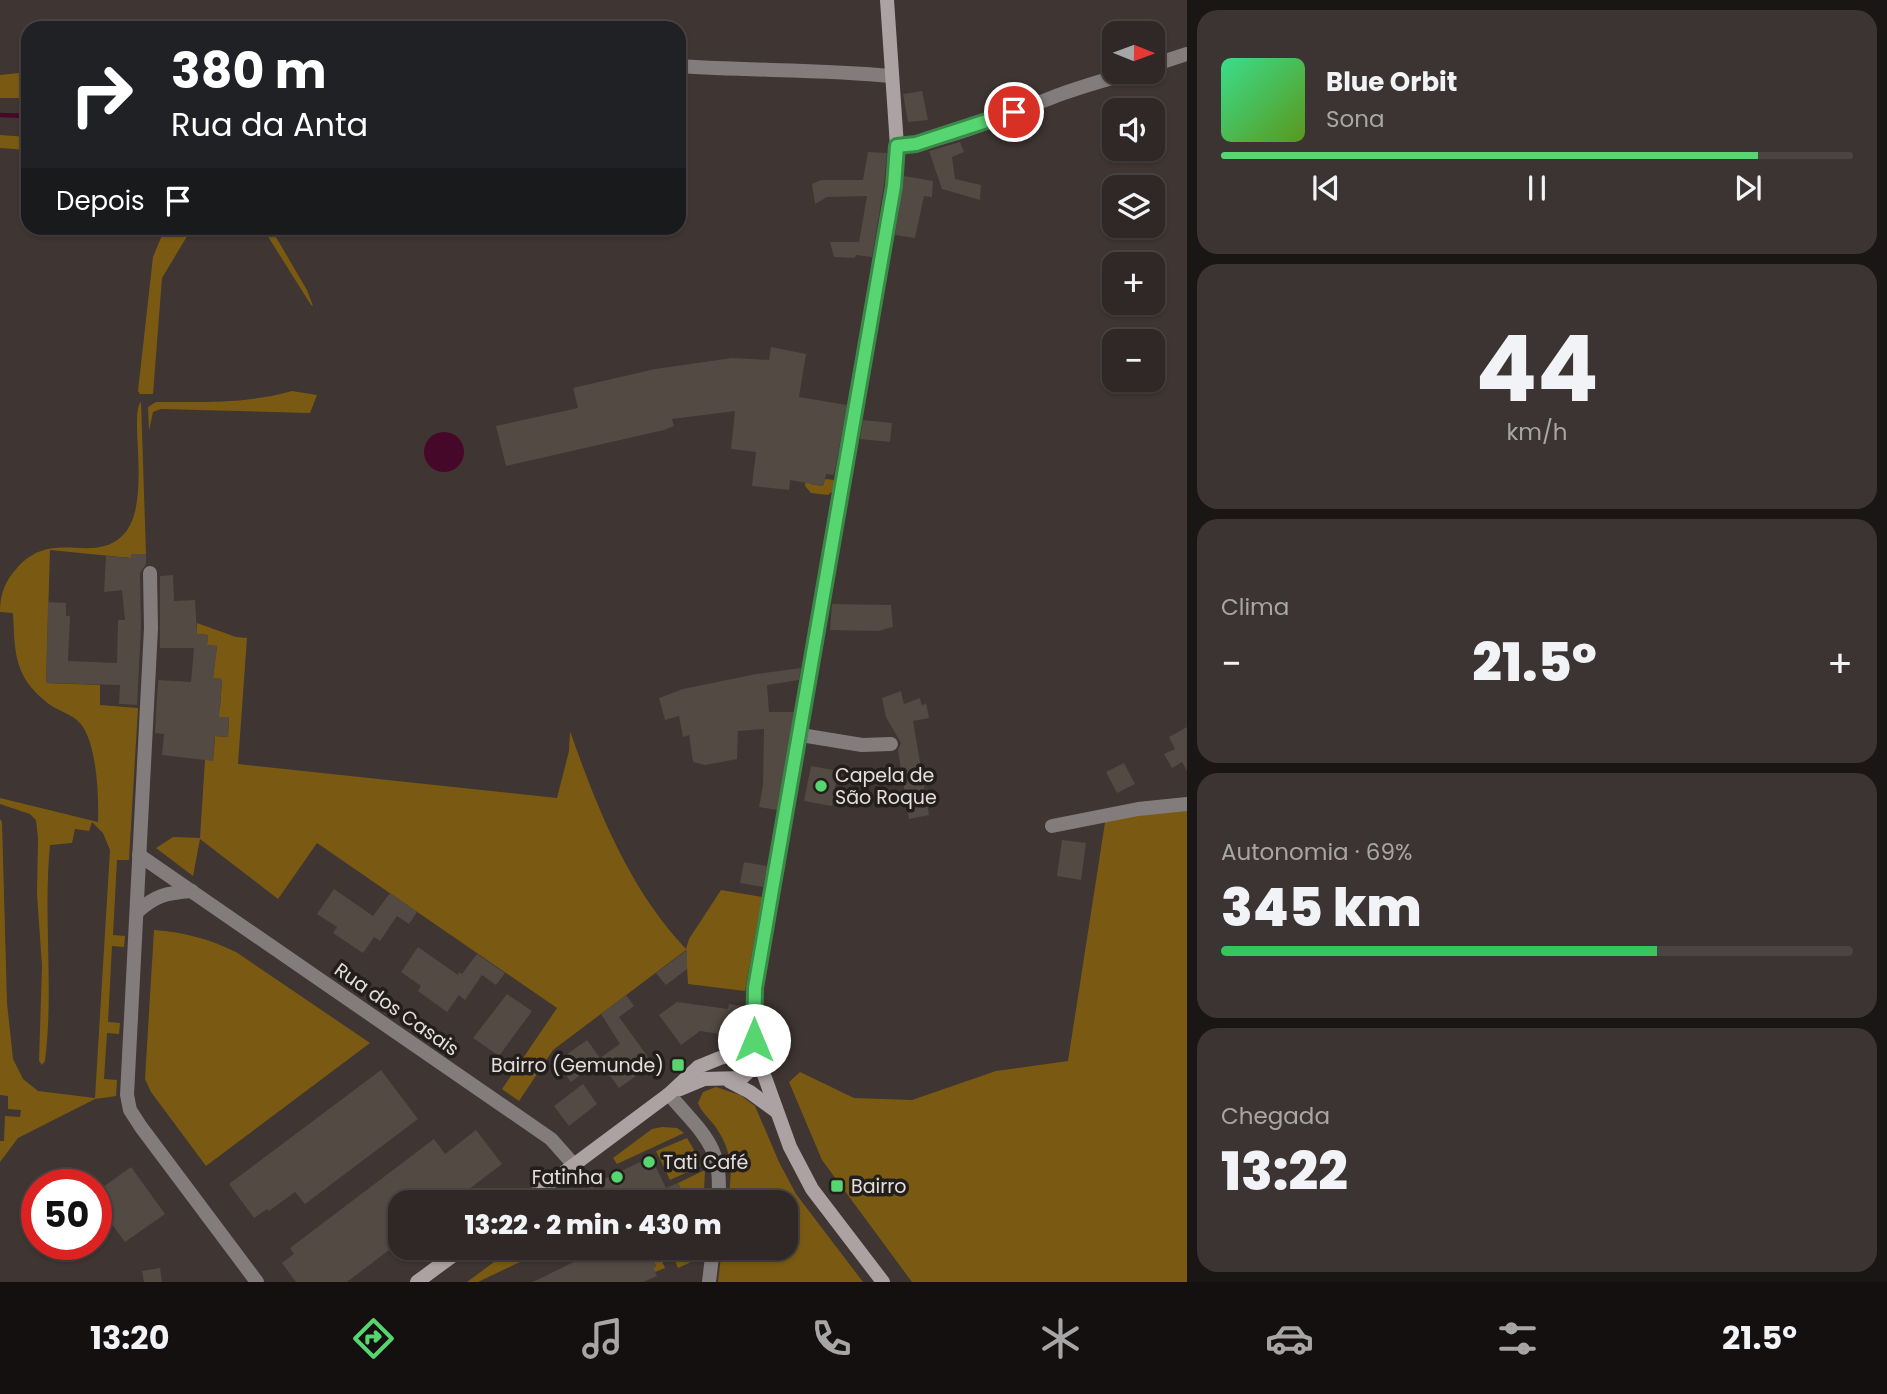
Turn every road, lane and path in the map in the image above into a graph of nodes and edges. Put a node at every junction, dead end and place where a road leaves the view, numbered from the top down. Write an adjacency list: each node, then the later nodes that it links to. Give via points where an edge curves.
1 (887, 0): 5 (main road)
2 (1187, 54): 3 (street)
3 (1166, 61)
4 (686, 66): 5 (street)
5 (892, 76): 7 (main road)
6 (1102, 82): 7 (street, via 988,122)
7 (897, 146): 9 (main road)
8 (150, 573): 13 (street)
9 (801, 736): 10 (street, via 862,745); 16 (main road, via 755,988)
10 (891, 744)
11 (1187, 804): 12 (street)
12 (1052, 826)
13 (139, 855): 14 (street, Rua dos Casais); 15 (street)
14 (192, 891): 15 (street, via 167,893); 20 (street, Rua dos Casais, via 551,1139)
15 (136, 912): 25 (street, via 127,1087 130,1110)
16 (757, 1056): 17 (main road, via 742,1078); 18 (main road, via 720,1058 698,1067); 19 (main road)
17 (721, 1078): 18 (main road, via 704,1079); 19 (main road, via 750,1091)
18 (669, 1094): 20 (main road); 22 (street, via 714,1151)
19 (776, 1111): 28 (main road, via 812,1189)
20 (574, 1165): 21 (main road)
21 (540, 1190)
22 (718, 1190)
23 (447, 1260): 26 (main road)
24 (712, 1260): 27 (street)
25 (257, 1282)
26 (417, 1282)
27 (709, 1282)
28 (883, 1282)

